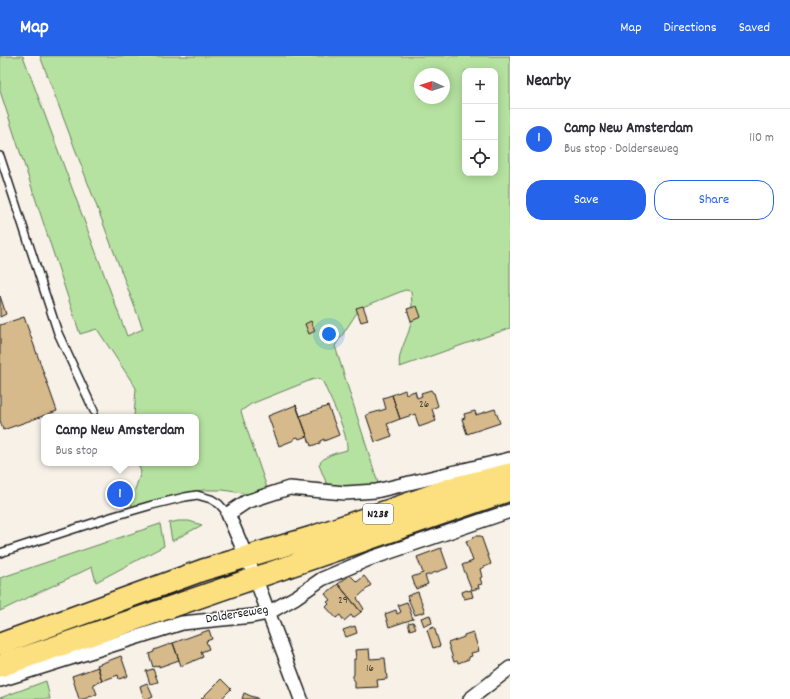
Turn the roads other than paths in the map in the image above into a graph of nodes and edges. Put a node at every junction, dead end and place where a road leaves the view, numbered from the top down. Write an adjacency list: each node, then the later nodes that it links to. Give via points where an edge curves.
1 (0, 156): 2 (lane, via 58,333)
2 (94, 411)
3 (510, 458): 7 (street, via 376,491 345,493 289,488 246,502)
4 (510, 474): 9 (main road, N238, via 453,488)
5 (510, 490): 10 (main road, Dolderseweg / N238)
6 (510, 511): 11 (street, Dolderseweg, via 369,559 322,580)
7 (228, 514): 8 (lane, via 219,504 204,496 185,497 114,516); 9 (street)
8 (0, 553)
9 (246, 557): 10 (street); 12 (main road, N238)
10 (255, 577): 11 (street); 13 (main road, Dolderseweg / N238)
11 (268, 613): 15 (street, Dolderseweg, via 182,623); 16 (street)
12 (0, 644)
13 (0, 666)
14 (510, 668): 17 (street)
15 (0, 680)
16 (301, 699)
17 (470, 699)

